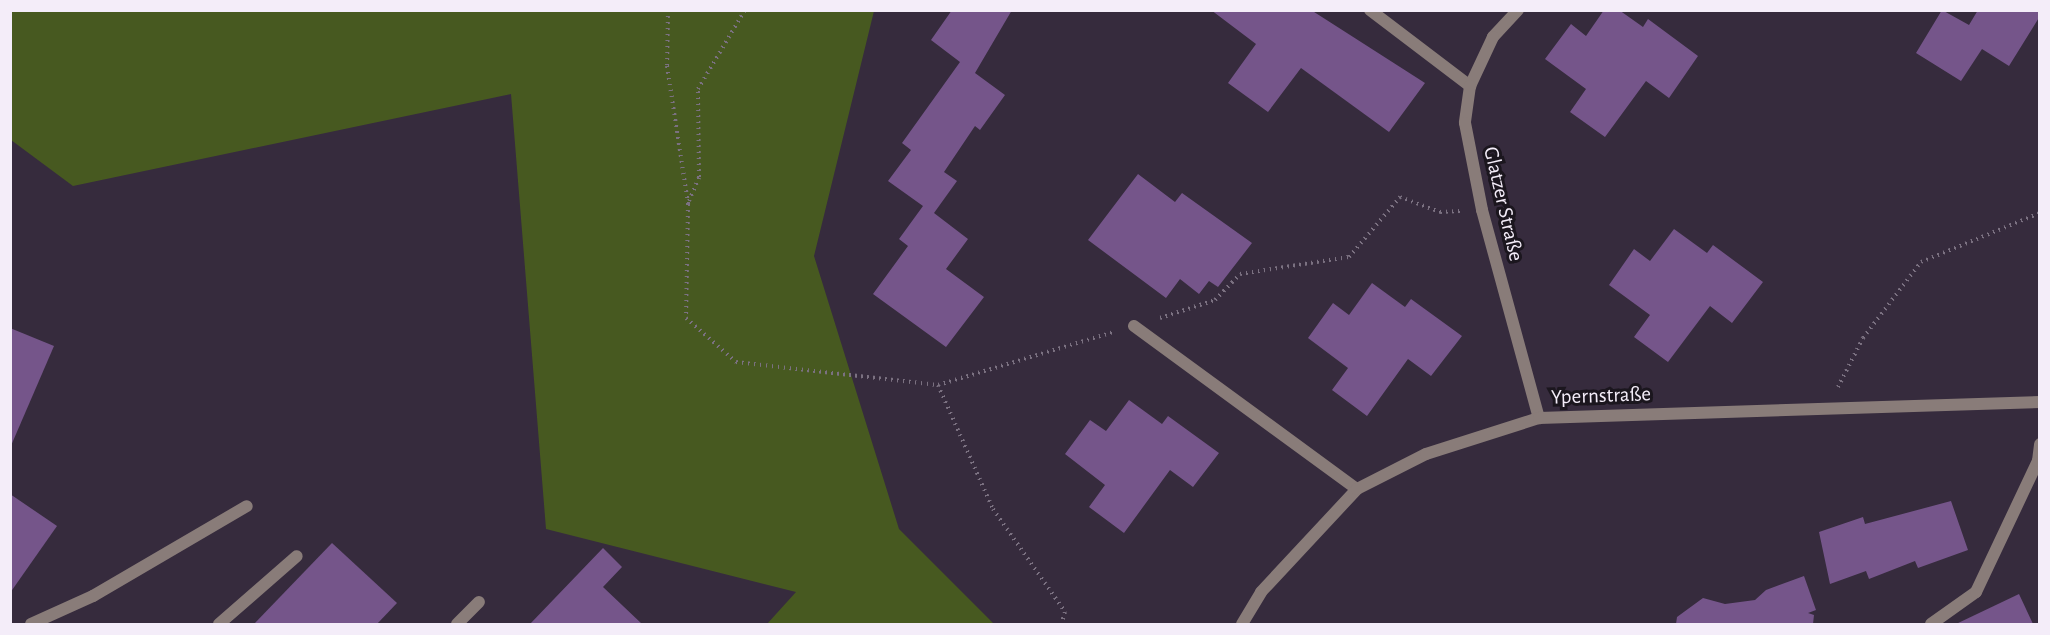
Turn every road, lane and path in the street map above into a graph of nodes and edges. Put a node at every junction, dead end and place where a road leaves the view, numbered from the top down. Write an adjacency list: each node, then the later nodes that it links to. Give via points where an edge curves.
1 (668, 10): 6 (path, via 667,66)
2 (745, 10): 6 (path, via 698,89 699,177)
3 (1370, 10): 5 (street)
4 (1518, 10): 5 (street, Glatzer Straße, via 1493,37)
5 (1470, 86): 7 (street, Glatzer Straße, via 1465,123)
6 (688, 204): 10 (path, via 686,318 736,362)
7 (1482, 210): 9 (path, via 1440,212 1400,197 1349,257 1240,274 1215,300); 13 (street, Glatzer Straße)
8 (2040, 213): 12 (path, via 1921,262 1863,338)
9 (1134, 326): 10 (path); 15 (street)
10 (938, 386): 22 (path, via 993,509 1065,612)
11 (2040, 402): 12 (street, Ypernstraße)
12 (1828, 407): 13 (street, Ypernstraße)
13 (1539, 418): 15 (street, Ypernstraße, via 1426,454)
14 (2040, 444): 24 (street, via 2038,460 1976,592)
15 (1357, 489): 23 (street, Ypernstraße, via 1262,592)
16 (247, 506): 19 (street, via 93,596)
17 (297, 556): 20 (street)
18 (479, 602): 21 (street)
19 (31, 624)
20 (219, 624)
21 (457, 624)
22 (1061, 624)
23 (1242, 624)
24 (1931, 624)

